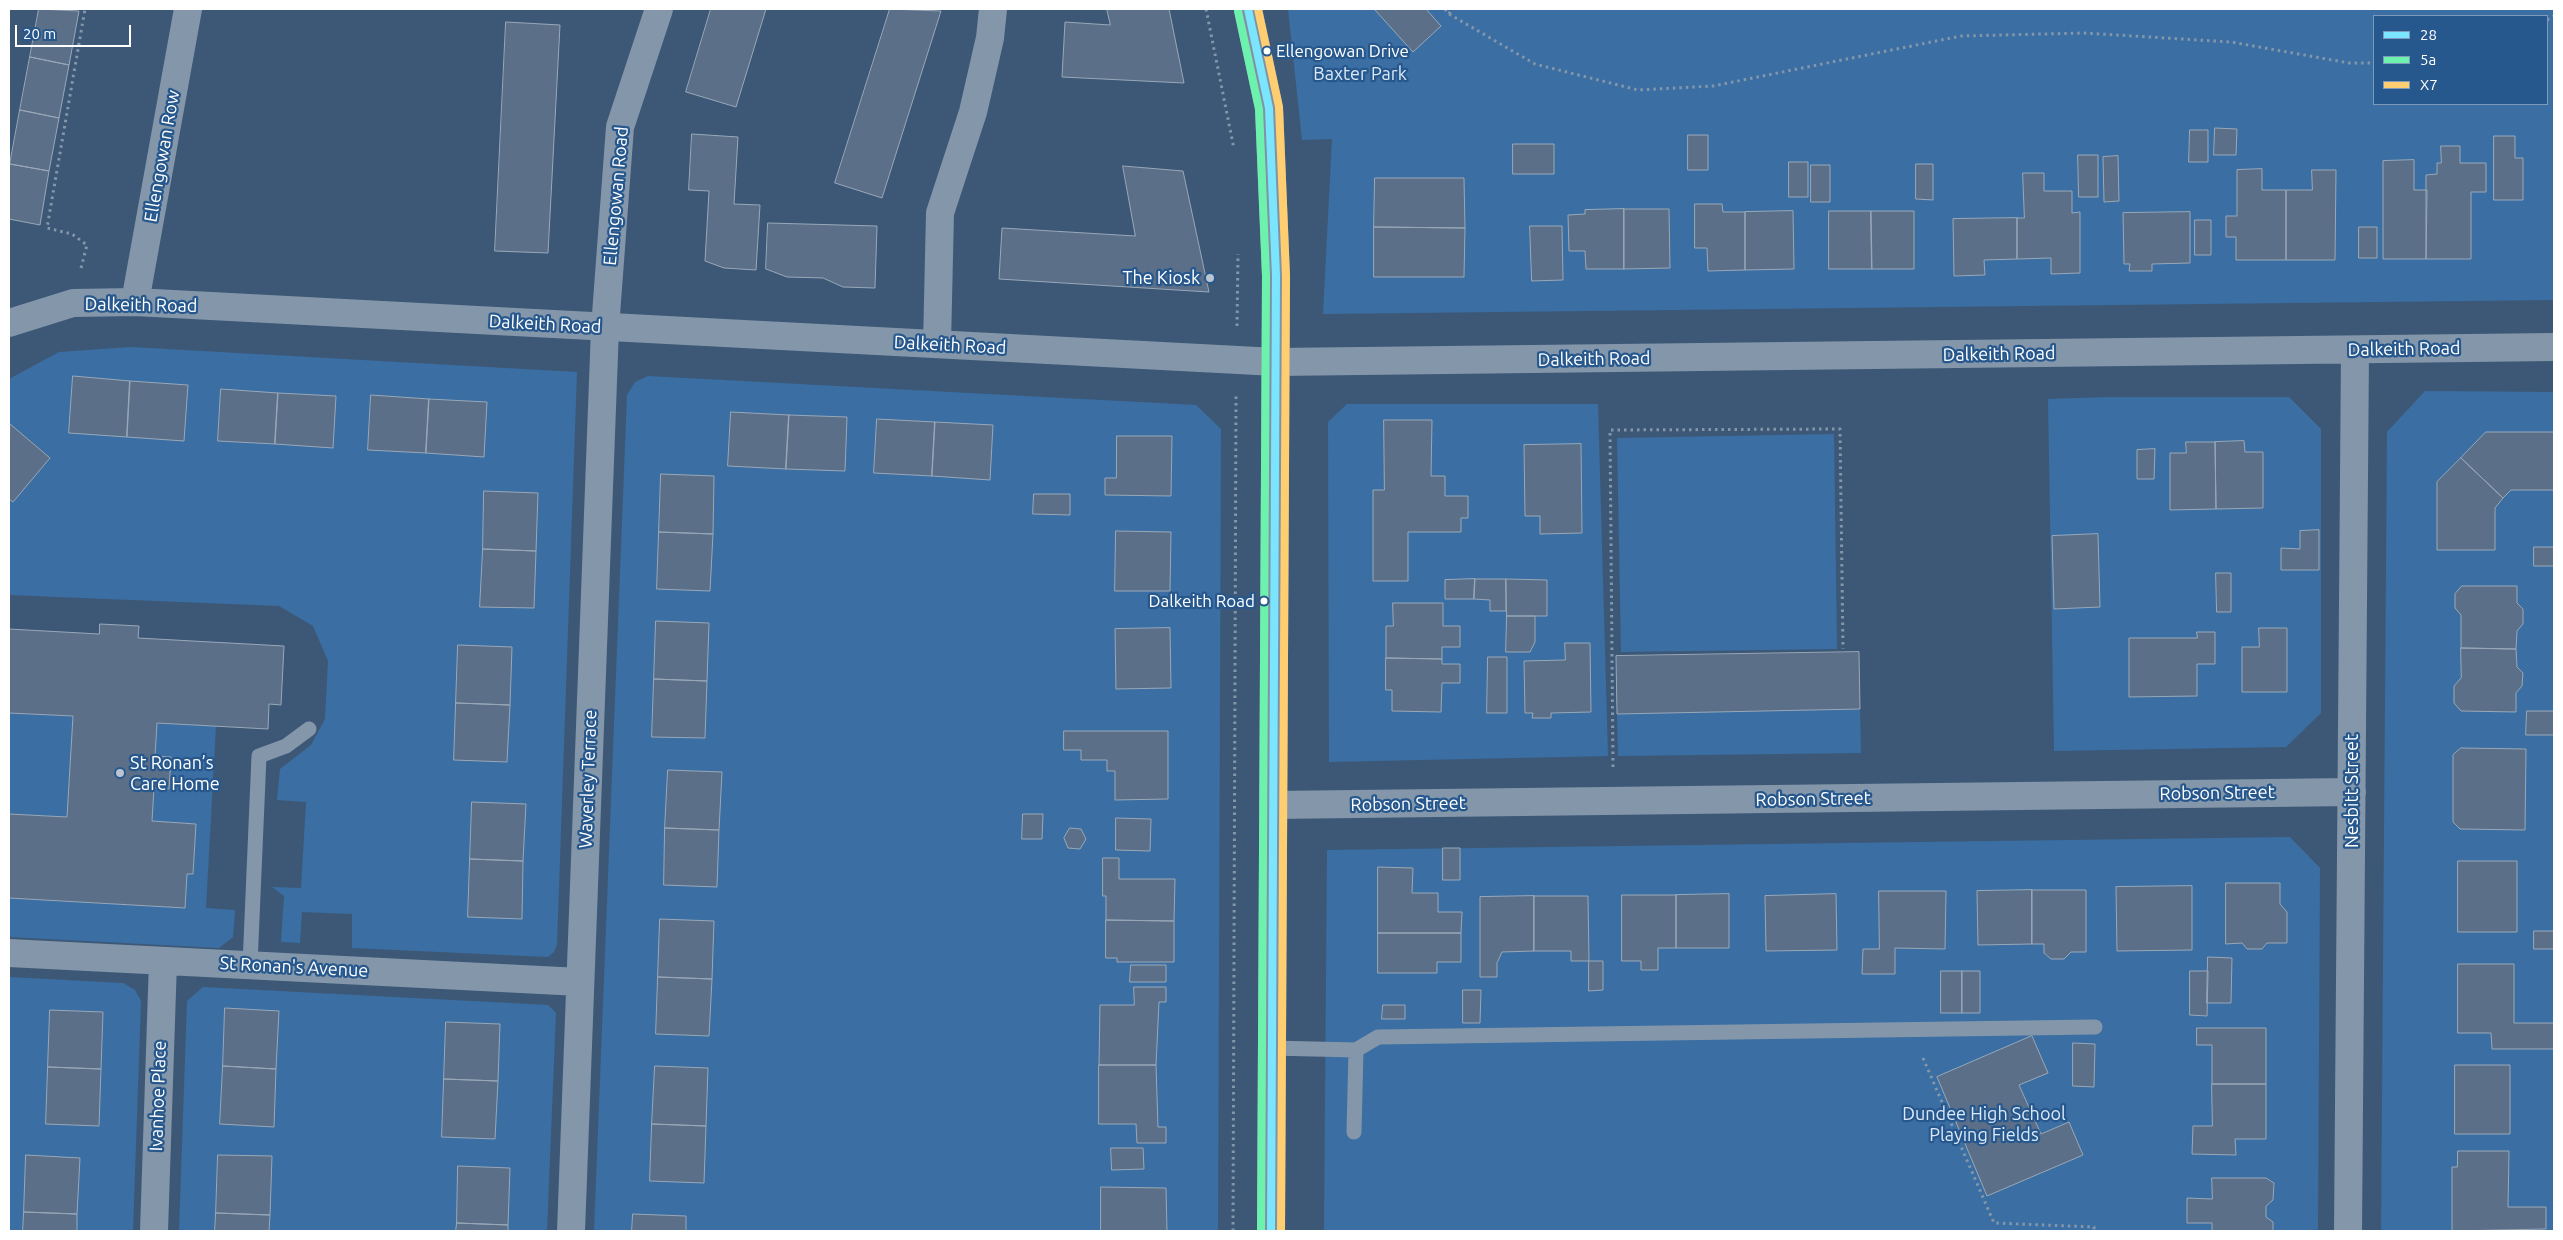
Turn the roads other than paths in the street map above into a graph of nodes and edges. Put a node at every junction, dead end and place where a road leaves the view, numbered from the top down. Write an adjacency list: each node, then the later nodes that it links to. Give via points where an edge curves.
1 (188, 9): 5 (street, Ellengowan Row)
2 (659, 9): 7 (street, Ellengowan Road, via 620,128)
3 (994, 9): 8 (street, via 973,112 940,213)
4 (1248, 9): 11 (main road, via 1269,108)
5 (136, 302): 6 (street, Dalkeith Road, via 73,303); 7 (street, Dalkeith Road)
6 (9, 323)
7 (605, 328): 8 (street, Dalkeith Road); 18 (street, Waverley Terrace)
8 (937, 344): 11 (street, Dalkeith Road)
9 (2554, 347): 10 (street, Dalkeith Road)
10 (2356, 350): 11 (street, Dalkeith Road); 13 (street, Nesbitt Street)
11 (1276, 362): 14 (main road)
12 (309, 728): 17 (lane, via 286,746 260,756)
13 (2352, 792): 14 (street, Robson Street); 26 (street, Nesbitt Street)
14 (1273, 805): 20 (main road)
15 (9, 952): 16 (street, St Ronan's Avenue)
16 (163, 961): 17 (street, St Ronan's Avenue); 23 (street, Ivanhoe Place)
17 (250, 965): 18 (street, St Ronan's Avenue)
18 (580, 982): 24 (street, Waverley Terrace)
19 (2095, 1027): 21 (lane, via 1378,1037)
20 (1272, 1048): 21 (lane); 25 (main road)
21 (1356, 1050): 22 (lane)
22 (1354, 1132)
23 (154, 1231)
24 (571, 1231)
25 (1271, 1231)
26 (2348, 1231)

